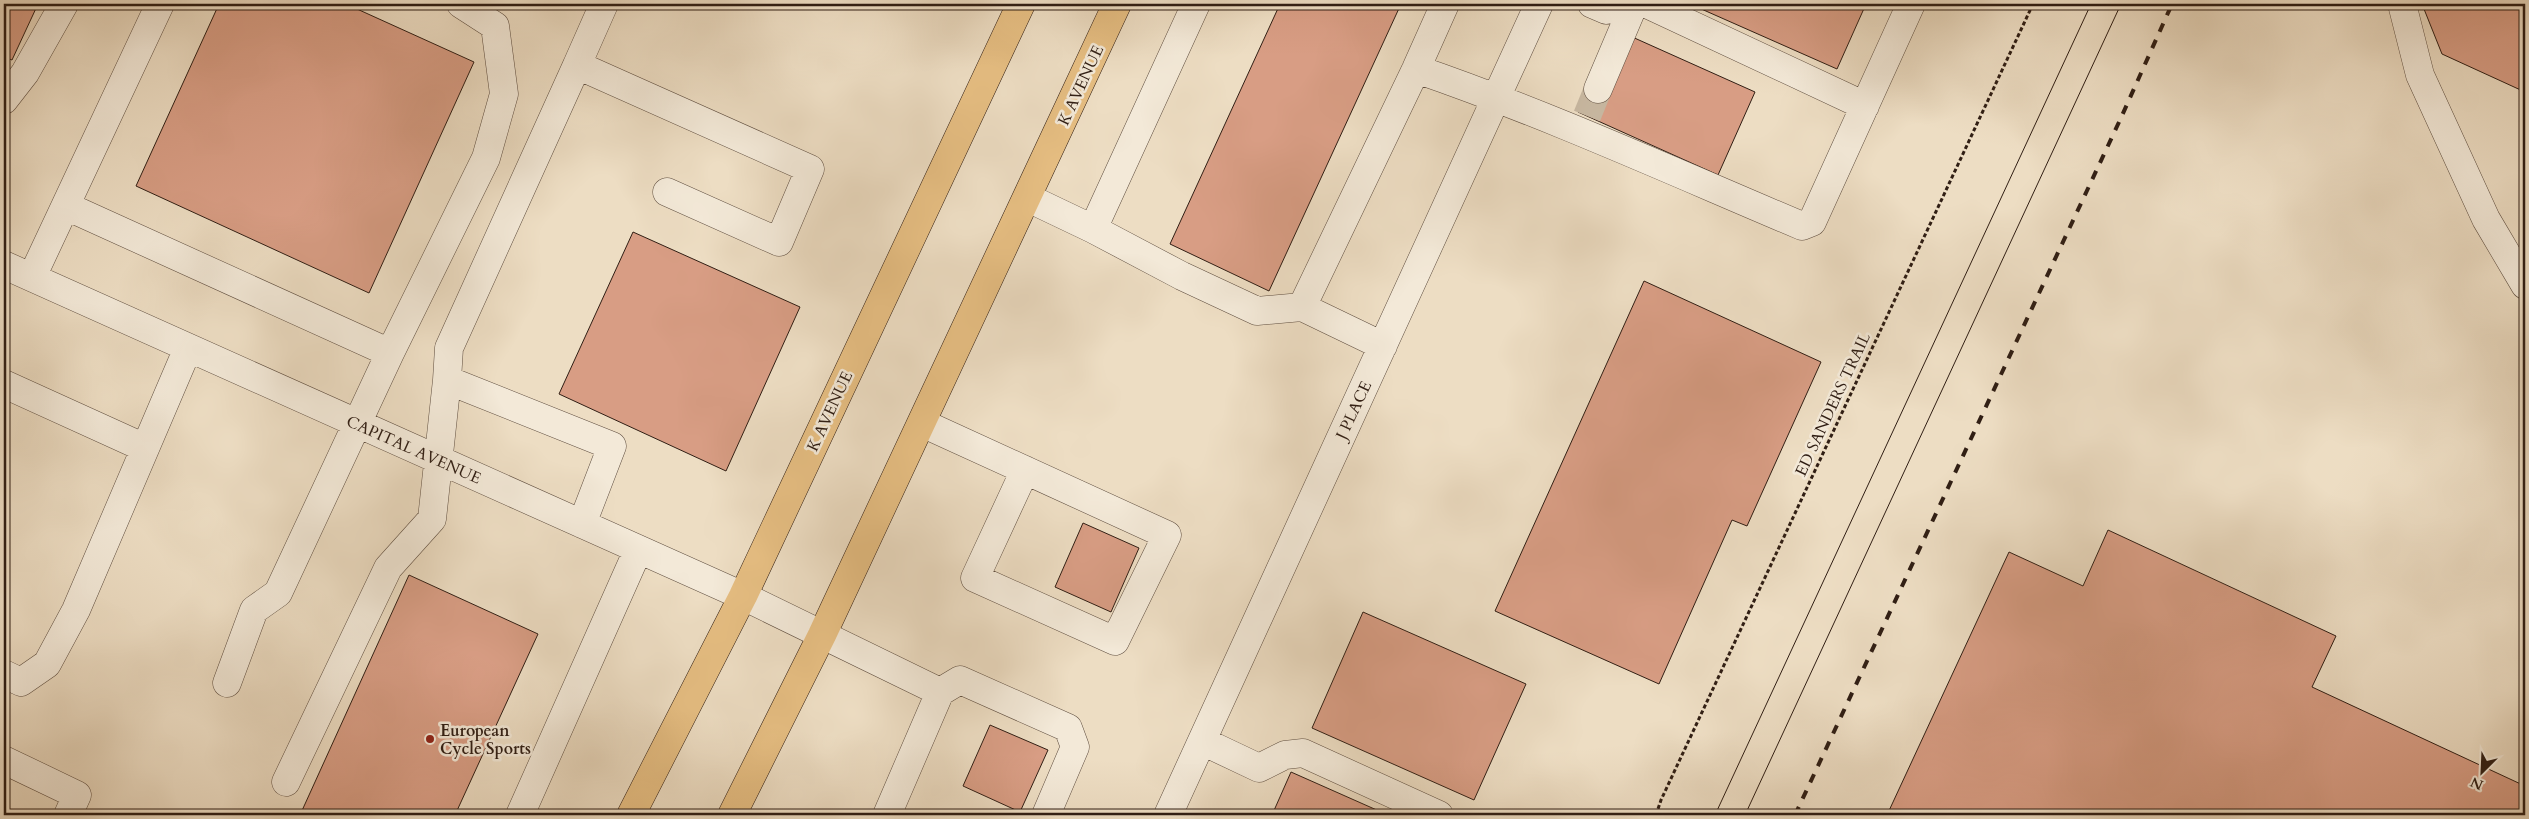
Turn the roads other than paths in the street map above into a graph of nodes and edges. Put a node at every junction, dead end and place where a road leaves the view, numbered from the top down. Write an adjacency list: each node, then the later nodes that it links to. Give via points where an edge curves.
1 (64, 4): 20 (street, via 25,73)
2 (160, 4): 24 (street)
3 (461, 4): 32 (street, via 495,26 504,94 486,158)
4 (604, 4): 16 (street)
5 (1021, 4): 42 (main road, K AVENUE)
6 (1117, 4): 23 (main road, K AVENUE)
7 (1196, 4): 25 (street)
8 (1445, 4): 17 (street)
9 (1539, 4): 19 (street, J PLACE)
10 (1592, 4): 11 (street, via 1606,10)
11 (1623, 4)
12 (1634, 4): 18 (street)
13 (1647, 4): 21 (street)
14 (1911, 4): 21 (street)
15 (2402, 4): 28 (street, via 2420,75 2486,219)
16 (577, 65): 22 (street, via 810,169 780,242); 33 (street, via 449,348)
17 (1416, 69): 19 (street); 29 (street)
18 (1598, 89)
19 (1497, 97): 21 (street, via 1583,123 1802,226 1812,222); 30 (street, J PLACE)
20 (4, 100)
21 (1865, 106)
22 (667, 192)
23 (1028, 198): 25 (street); 35 (main road, K AVENUE)
24 (66, 206): 27 (street); 32 (street)
25 (1093, 229): 29 (street, via 1257,311)
26 (4, 265): 27 (street, CAPITAL AVENUE)
27 (32, 278): 31 (street, CAPITAL AVENUE)
28 (2525, 285)
29 (1302, 307): 30 (street)
30 (1382, 346): 47 (street, J PLACE)
31 (188, 348): 36 (street, CAPITAL AVENUE); 37 (street)
32 (390, 353): 36 (street)
33 (447, 380): 38 (street); 40 (street, via 612,446)
34 (4, 384): 37 (street)
35 (922, 422): 39 (street); 43 (main road, K AVENUE)
36 (357, 423): 38 (street, CAPITAL AVENUE); 45 (street, via 278,593 254,610)
37 (145, 448): 44 (street, via 76,610 47,664 21,682)
38 (438, 460): 40 (street, CAPITAL AVENUE); 49 (street, via 432,519 388,568)
39 (1026, 470): 39 (street, via 1167,535 1116,641 975,578)
40 (582, 524): 41 (street, CAPITAL AVENUE)
41 (638, 550): 42 (street, CAPITAL AVENUE); 51 (street)
42 (742, 596): 43 (street, CAPITAL AVENUE); 52 (main road, K AVENUE)
43 (822, 634): 46 (street, CAPITAL AVENUE); 53 (main road, K AVENUE)
44 (4, 674)
45 (227, 683)
46 (940, 692): 54 (street); 55 (street, via 960,680 1068,728 1075,747)
47 (1202, 741): 56 (street, J PLACE); 57 (street, via 1259,768 1285,755 1303,753)
48 (4, 760): 50 (street, via 77,795)
49 (286, 782)
50 (68, 815)
51 (520, 815)
52 (631, 815)
53 (732, 815)
54 (887, 815)
55 (1046, 815)
56 (1168, 815)
57 (1439, 815)

